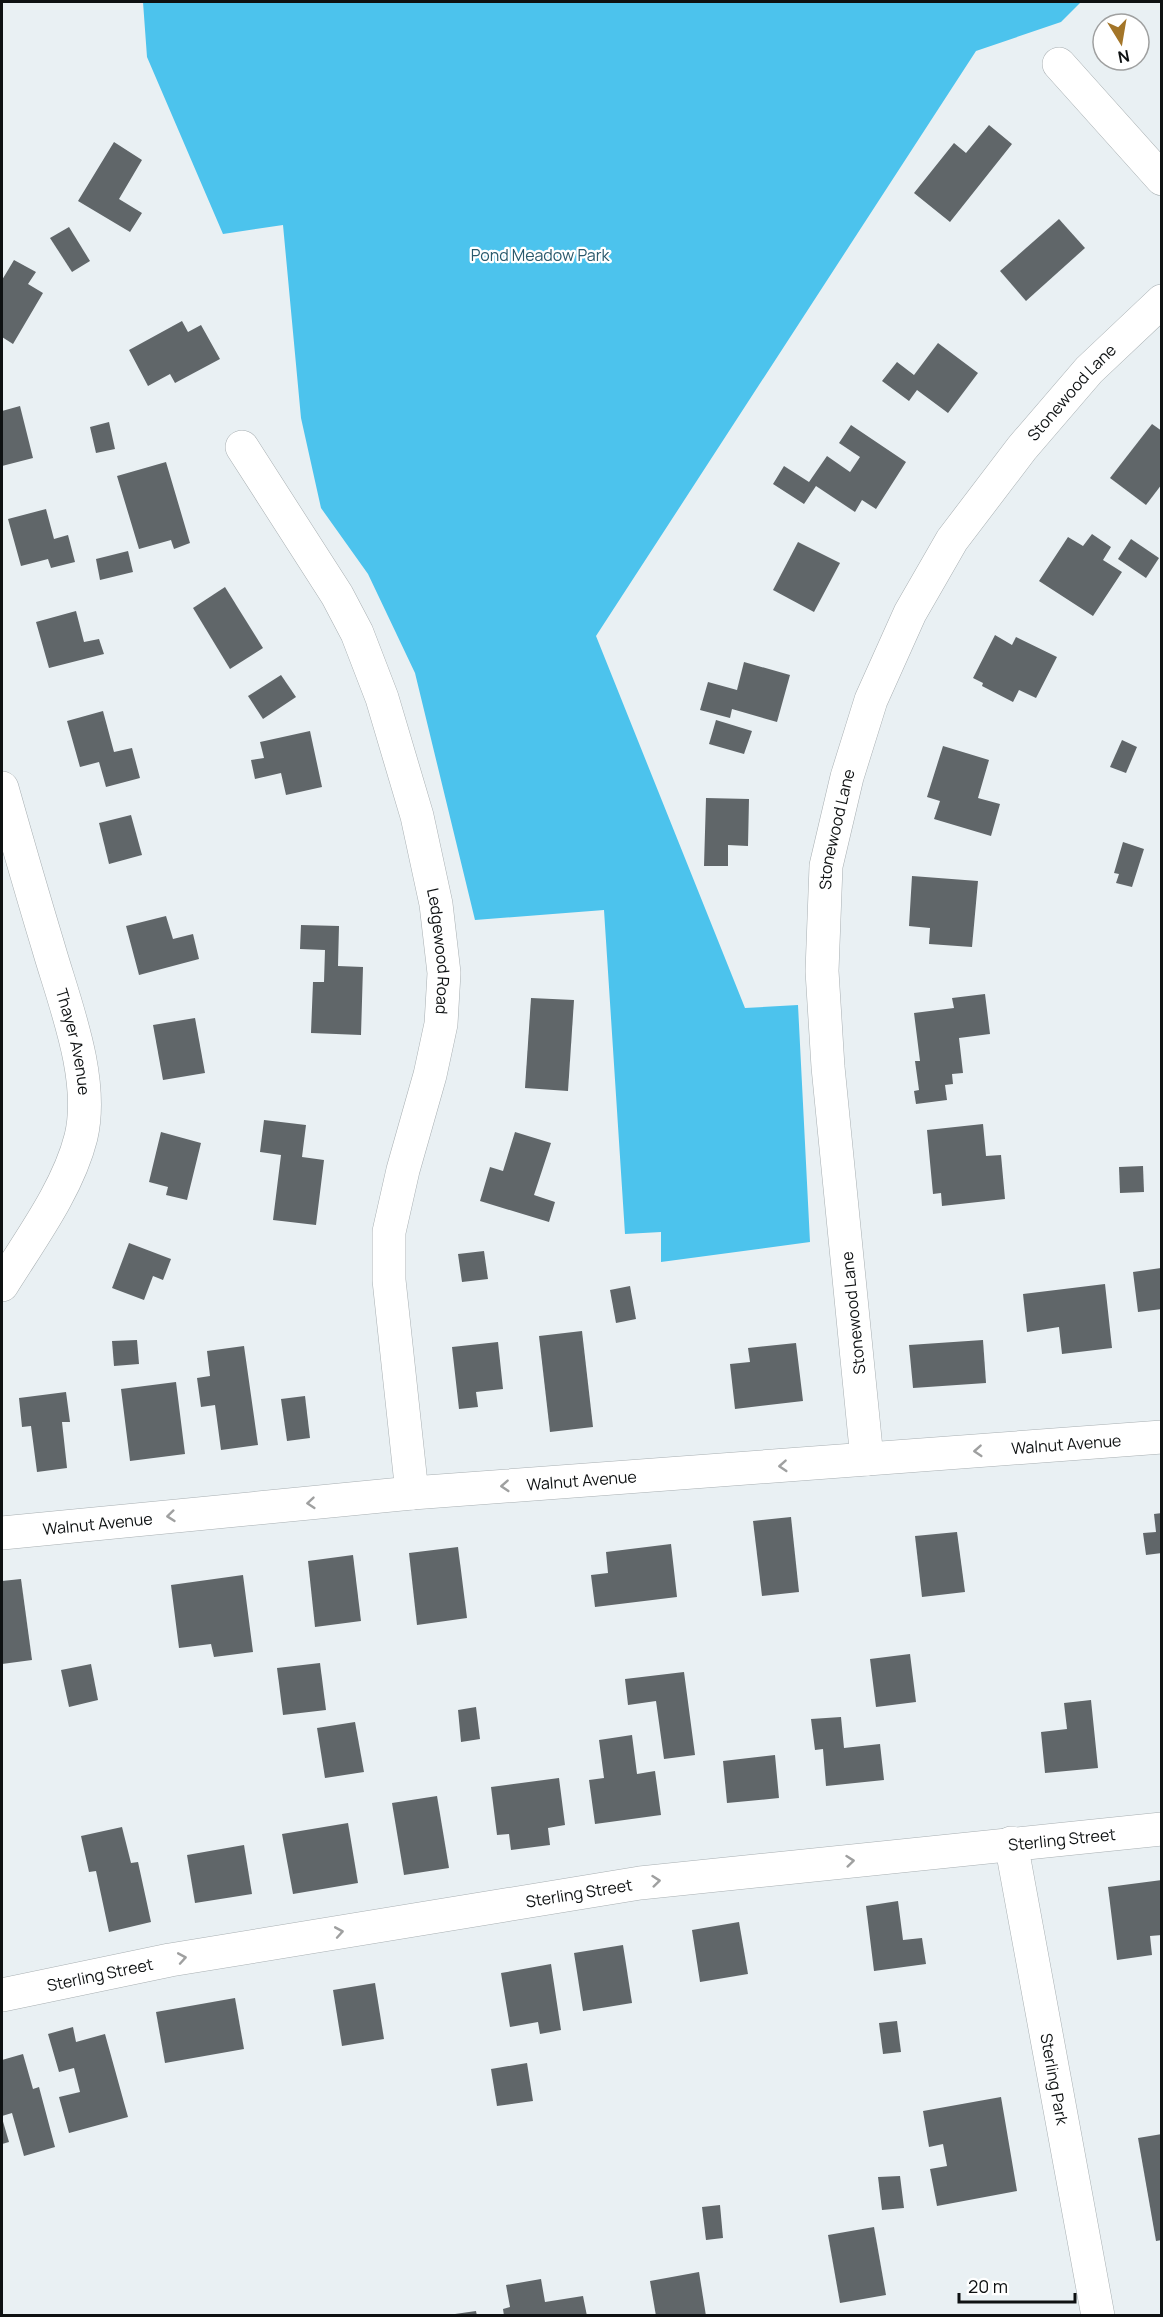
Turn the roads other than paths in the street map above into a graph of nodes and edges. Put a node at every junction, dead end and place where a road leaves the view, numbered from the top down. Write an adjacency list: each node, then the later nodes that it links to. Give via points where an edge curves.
1 (1059, 64): 2 (street)
2 (1161, 179)
3 (1161, 301): 8 (street, Stonewood Lane, via 1089,370 1022,448 952,540 910,613 872,700 848,777 826,866 822,970)
4 (242, 447): 9 (street, Ledgewood Road, via 357,633 382,698 417,816 436,904 444,973 441,1024 389,1232 389,1280)
5 (2, 788): 6 (street, Thayer Avenue, via 69,1017 84,1101 81,1137 66,1175)
6 (2, 1285)
7 (1161, 1437): 8 (street, Walnut Avenue, one-way to 8)
8 (867, 1459): 9 (street, Walnut Avenue, one-way to 9)
9 (412, 1493): 10 (street, Walnut Avenue, one-way to 10)
10 (2, 1533)
11 (1161, 1830): 12 (street, Sterling Street)
12 (1011, 1844): 13 (street, Sterling Street, one-way to 12, via 192,1957 640,1883); 14 (street, Sterling Park)
13 (2, 1995)
14 (1098, 2316)

